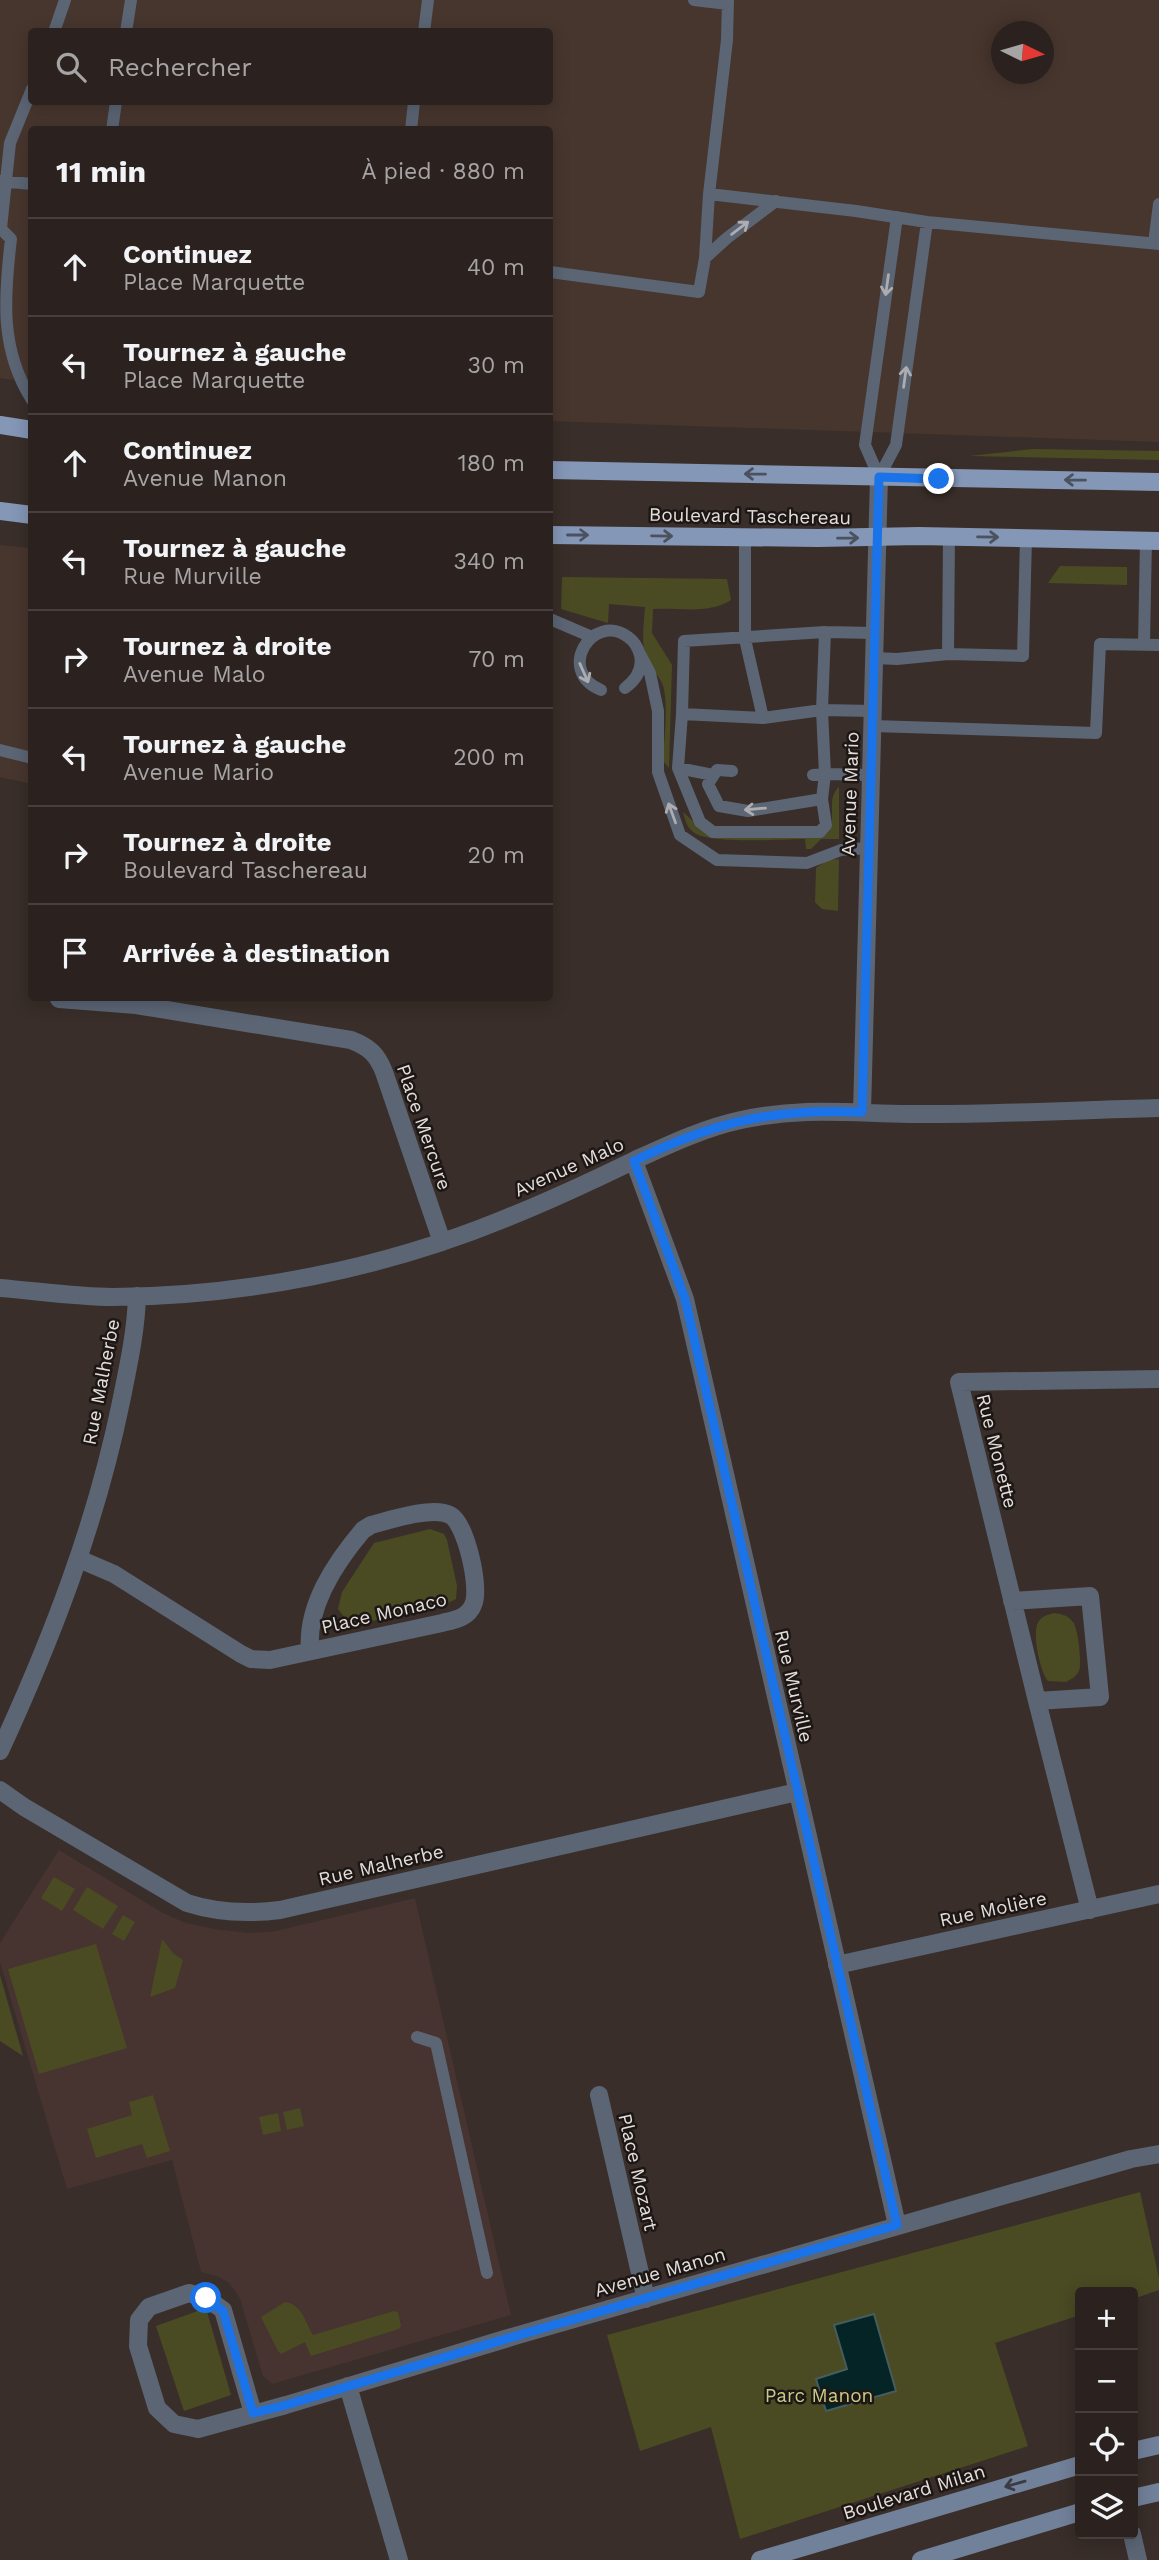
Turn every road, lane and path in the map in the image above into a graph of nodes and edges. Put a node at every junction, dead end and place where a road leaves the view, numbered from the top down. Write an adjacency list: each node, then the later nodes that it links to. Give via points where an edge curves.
1 (65, 0): 6 (lane)
2 (131, 0): 7 (lane)
3 (428, 0): 8 (lane)
4 (694, 0): 5 (lane)
5 (728, 2): 16 (lane)
6 (55, 28)
7 (127, 28)
8 (424, 28)
9 (28, 99): 14 (lane, via 10,143)
10 (115, 105): 12 (lane)
11 (414, 105): 13 (lane)
12 (112, 126)
13 (411, 126)
14 (4, 181): 15 (lane); 21 (lane)
15 (28, 184)
16 (709, 194): 17 (lane); 23 (lane)
17 (776, 201): 19 (lane); 23 (lane, one-way to 17)
18 (1159, 204): 22 (lane)
19 (897, 217): 20 (lane); 29 (lane, one-way to 29, via 865,444)
20 (927, 222): 22 (lane); 29 (lane, one-way to 20, via 896,445)
21 (0, 228): 25 (lane, via 10,239 5,346 12,369)
22 (1157, 244)
23 (705, 258): 24 (lane, via 699,292)
24 (553, 272)
25 (28, 394)
26 (0, 425): 27 (main road)
27 (28, 429)
28 (553, 470): 29 (main road, one-way to 28)
29 (879, 477): 30 (main road, one-way to 29); 36 (street, Avenue Mario)
30 (1159, 482)
31 (0, 511): 32 (main road)
32 (28, 514)
33 (553, 535): 35 (main road, Boulevard Taschereau, one-way to 35)
34 (949, 536): 36 (main road, Boulevard Taschereau); 37 (main road, Boulevard Taschereau, one-way to 37); 47 (lane)
35 (745, 537): 36 (main road, Boulevard Taschereau, one-way to 36); 43 (lane)
36 (878, 537): 41 (street, Avenue Mario)
37 (1026, 538): 38 (main road, Boulevard Taschereau); 47 (lane, via 1023,656)
38 (1153, 541): 44 (lane)
39 (553, 620): 42 (lane)
40 (825, 632): 41 (lane); 43 (lane); 51 (lane)
41 (875, 633): 48 (street, Avenue Mario)
42 (592, 637): 46 (lane, via 620,628); 50 (lane, one-way to 50, via 582,648 580,666 585,679)
43 (745, 639): 52 (lane, via 684,642); 53 (lane)
44 (1144, 645): 45 (lane); 54 (lane, via 1100,644 1096,733)
45 (1159, 645)
46 (640, 654): 49 (lane, via 638,674); 63 (lane, one-way to 46, via 841,850 807,863 717,860 680,835 658,772 658,711 650,673)
47 (948, 654): 48 (lane)
48 (875, 658): 54 (street, Avenue Mario)
49 (625, 688)
50 (600, 691)
51 (822, 710): 53 (lane); 54 (lane); 60 (lane)
52 (682, 714): 53 (lane); 57 (lane)
53 (763, 718)
54 (873, 718): 61 (street, Avenue Mario)
55 (0, 750): 56 (lane)
56 (28, 757)
57 (678, 768): 59 (lane); 62 (lane, via 700,822 713,832 820,832 826,825)
58 (732, 771): 59 (lane, via 717,770)
59 (713, 775): 62 (lane, one-way to 59, via 748,811 719,806 708,783)
60 (819, 775): 61 (lane); 62 (lane)
61 (871, 775): 63 (street, Avenue Mario)
62 (822, 799)
63 (869, 848): 66 (street, Avenue Mario)
64 (90, 1001): 68 (street, Place Mercure, via 136,1004 351,1040 371,1049 384,1072)
65 (1159, 1108): 66 (street, Avenue Malo)
66 (862, 1112): 67 (street, Avenue Malo, via 814,1110 738,1121 691,1135)
67 (634, 1161): 68 (street, Avenue Malo); 78 (street, Rue Murville, via 685,1299)
68 (442, 1242): 70 (street, Avenue Malo, via 284,1280)
69 (0, 1288): 70 (street, Avenue Malo)
70 (136, 1296): 72 (street, Rue Malherbe, via 135,1329 115,1429)
71 (1159, 1379): 73 (street, Rue Monette, via 959,1382)
72 (79, 1559): 74 (street, Place Monaco, via 114,1574 251,1659 270,1660); 76 (street, Rue Malherbe)
73 (1012, 1601): 75 (street, Rue Monette); 75 (street, via 1090,1596 1100,1698)
74 (310, 1651): 74 (street, Place Monaco, via 468,1614 476,1596 475,1584 458,1521 428,1512 363,1530 315,1606)
75 (1037, 1702): 80 (street, Rue Monette)
76 (0, 1751)
77 (0, 1790): 78 (street, Rue Malherbe, via 187,1903 248,1912 280,1910)
78 (797, 1792): 81 (street, Rue Murville)
79 (1159, 1894): 80 (street, Rue Molière)
80 (1090, 1910): 81 (street, Rue Molière)
81 (837, 1965): 85 (street, Rue Murville)
82 (417, 2037): 86 (lane, via 436,2043)
83 (599, 2095): 87 (street, Place Mozart)
84 (1159, 2154): 85 (street, Avenue Manon)
85 (897, 2225): 87 (street, Avenue Manon)
86 (487, 2273)
87 (646, 2299): 88 (street, Avenue Manon)
88 (348, 2386): 89 (street, Avenue Manon); 97 (street)
89 (253, 2413): 89 (street, via 198,2429 174,2424 157,2408 138,2346 139,2320 149,2308 189,2293 206,2298 223,2311)
90 (1159, 2445): 91 (main road)
91 (1138, 2450)
92 (1075, 2466): 98 (main road, Boulevard Milan, one-way to 98)
93 (1159, 2492): 94 (main road)
94 (1138, 2496)
95 (1075, 2514): 99 (main road)
96 (1133, 2539): 100 (street)
97 (399, 2560)
98 (760, 2560)
99 (921, 2560)
100 (1139, 2560)

